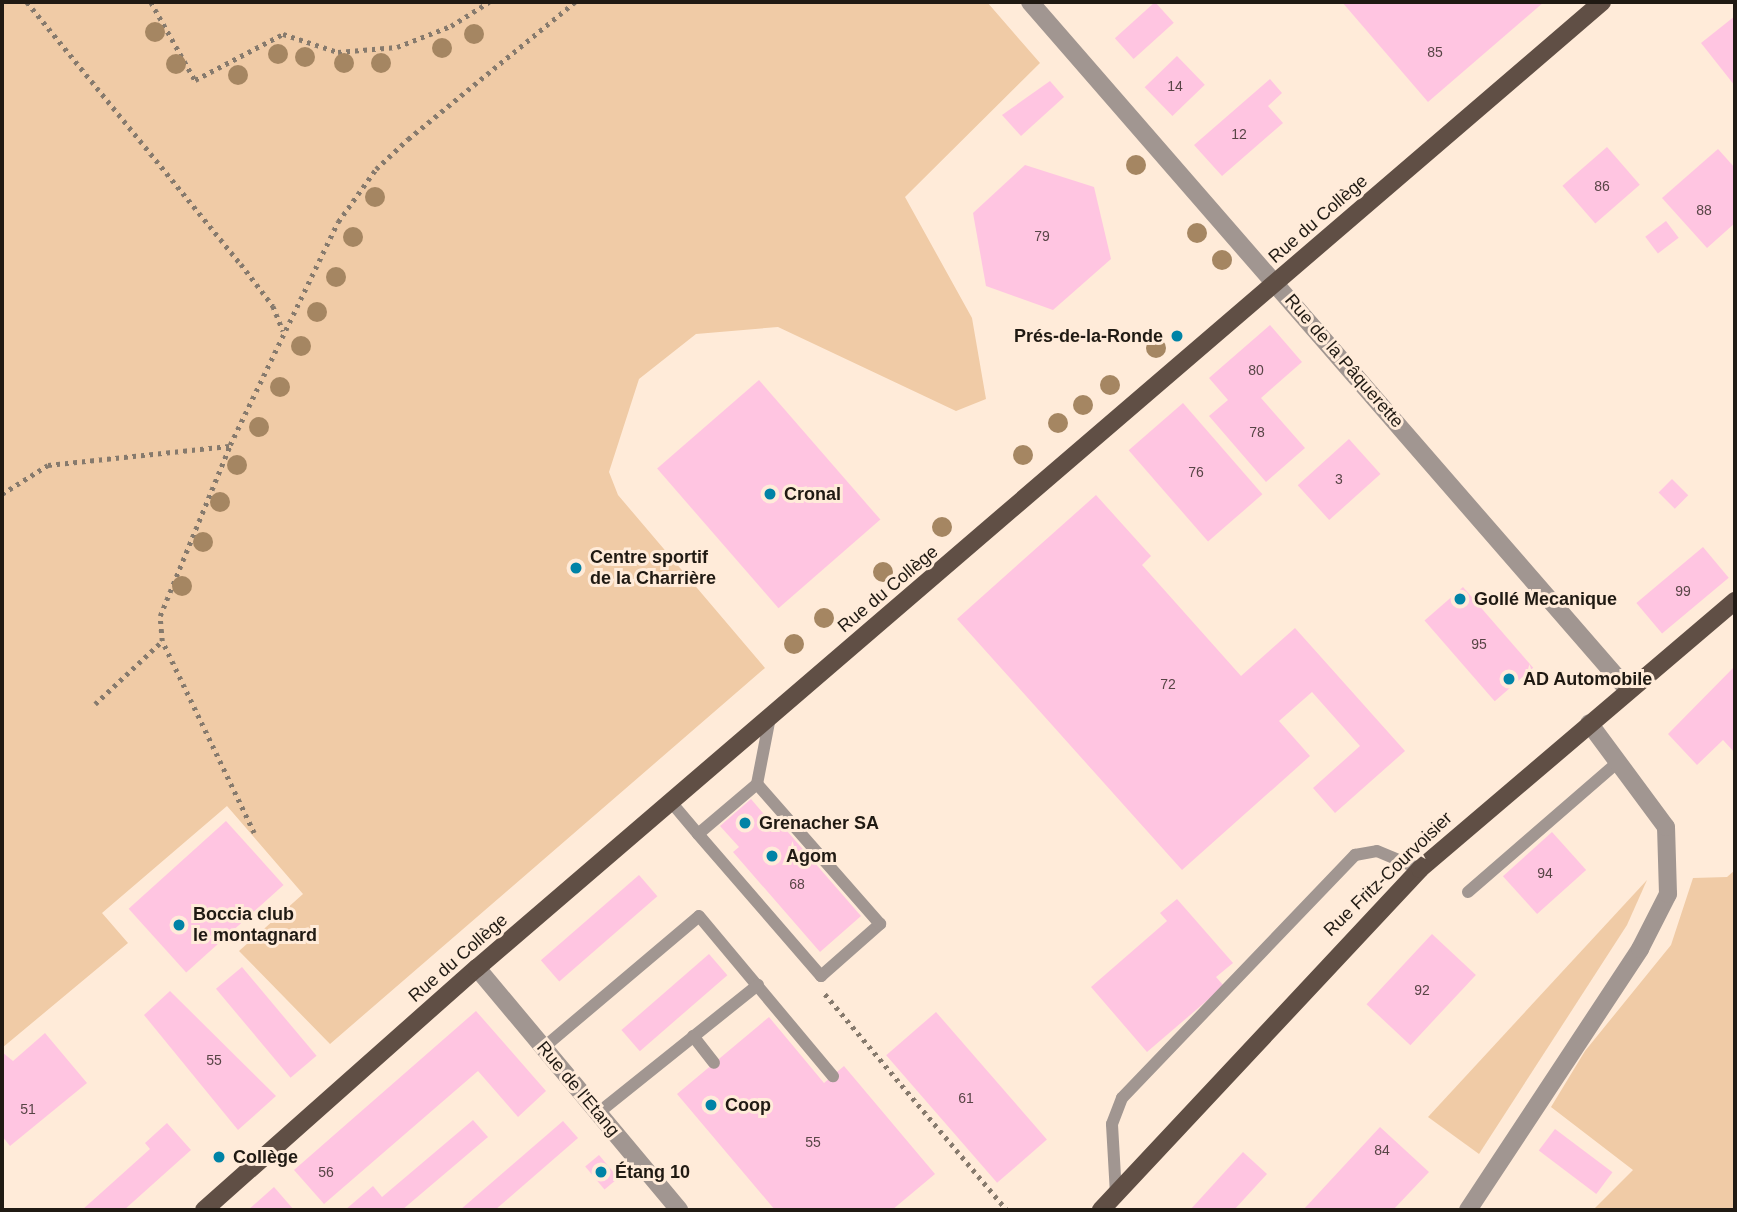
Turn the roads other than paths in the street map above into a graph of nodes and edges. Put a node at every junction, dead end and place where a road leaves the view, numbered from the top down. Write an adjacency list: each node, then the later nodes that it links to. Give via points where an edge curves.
1 (1030, 2): 3 (street, Rue de la Pâquerette)
2 (1602, 2): 3 (main road, Rue du Collège)
3 (1276, 282): 5 (street, Rue de la Pâquerette); 6 (main road, Rue du Collège)
4 (1735, 601): 5 (main road, Rue Fritz-Courvoisier)
5 (1629, 691): 7 (main road, Rue Fritz-Courvoisier)
6 (769, 717): 9 (lane); 10 (main road, Rue du Collège)
7 (1589, 723): 8 (street); 12 (main road, Rue Fritz-Courvoisier)
8 (1619, 761): 13 (lane); 25 (street, via 1666,827 1668,894 1640,949)
9 (757, 784): 11 (lane); 11 (lane, via 880,924 821,976)
10 (671, 802): 11 (lane); 14 (main road, Rue du Collège)
11 (698, 834)
12 (1420, 869): 21 (main road, Rue Fritz-Courvoisier); 21 (lane, via 1377,850 1355,855 1122,1098 1112,1124)
13 (1468, 892)
14 (477, 968): 17 (street, Rue de l'Etang); 22 (main road, Rue du Collège)
15 (758, 985): 16 (lane); 17 (lane, via 699,916); 19 (lane)
16 (693, 1035): 18 (lane); 20 (lane)
17 (543, 1048): 20 (street, Rue de l'Etang)
18 (714, 1063)
19 (833, 1076)
20 (598, 1113): 23 (street, Rue de l'Etang)
21 (1116, 1194): 24 (main road, Rue Fritz-Courvoisier)
22 (204, 1210)
23 (679, 1210)
24 (1101, 1210)
25 (1468, 1210)

